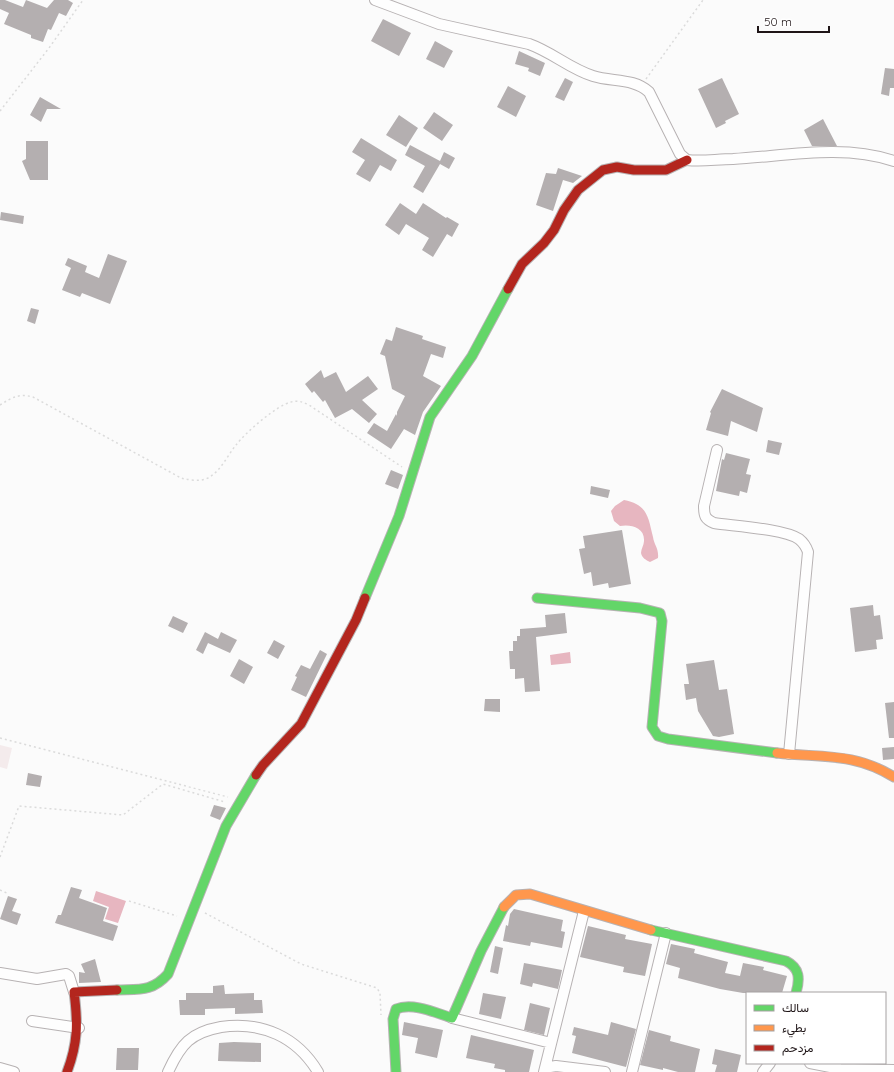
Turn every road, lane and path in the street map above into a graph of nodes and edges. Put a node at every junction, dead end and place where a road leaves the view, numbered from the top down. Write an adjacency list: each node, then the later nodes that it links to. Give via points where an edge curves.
1 (84, 0): 5 (path)
2 (375, 0): 4 (street, via 439,24 541,48 592,76)
3 (703, 0): 4 (path)
4 (642, 85): 6 (street, via 649,92 680,154)
5 (0, 111)
6 (687, 160): 7 (street, via 823,152 855,152); 10 (street, via 666,170 617,167 603,170 578,190 554,230 522,264 472,356 430,417)
7 (894, 160)
8 (0, 405): 10 (path, via 17,395 33,397 181,478 193,480 207,478 221,467 236,445 254,426 290,402 298,401 309,405)
9 (717, 450): 13 (street, via 704,506 707,520 798,538 805,544 808,552)
10 (412, 474): 15 (street, via 399,516 356,620 301,724 263,765)
11 (537, 598): 13 (street, via 640,608 660,614 662,621 652,727 658,736)
12 (0, 738): 15 (path)
13 (789, 754): 14 (street, via 837,756 860,761)
14 (894, 777)
15 (238, 803): 16 (path, via 163,784 123,815 19,806); 20 (street, via 226,826)
16 (0, 857)
17 (0, 890): 18 (path)
18 (9, 894)
19 (129, 901): 22 (path)
20 (194, 907): 25 (street, via 168,974 160,983 151,988); 27 (path, via 301,964 377,988 380,993)
21 (584, 911): 23 (street); 28 (street, via 530,893 516,895 506,903); 31 (street)
22 (178, 917)
23 (666, 933): 26 (street, via 792,964 798,971); 43 (street)
24 (0, 973): 25 (street, via 37,979 66,974)
25 (74, 992): 30 (street)
26 (796, 992)
27 (381, 1017)
28 (452, 1018): 31 (street); 40 (street, via 410,1007 401,1006 396,1009 393,1019)
29 (32, 1020): 30 (street)
30 (79, 1028): 37 (street, via 78,1044)
31 (551, 1043): 41 (street)
32 (769, 1064): 44 (street)
33 (815, 1064): 35 (street, via 840,1069)
34 (0, 1068): 36 (street)
35 (894, 1070)
36 (14, 1072)
37 (67, 1072)
38 (168, 1072): 39 (street, via 179,1051 189,1040 213,1028 239,1025 262,1028 280,1034 300,1049)
39 (318, 1072)
40 (396, 1072)
41 (544, 1072): 42 (street, via 556,1066)
42 (605, 1072)
43 (632, 1072)
44 (763, 1072)

